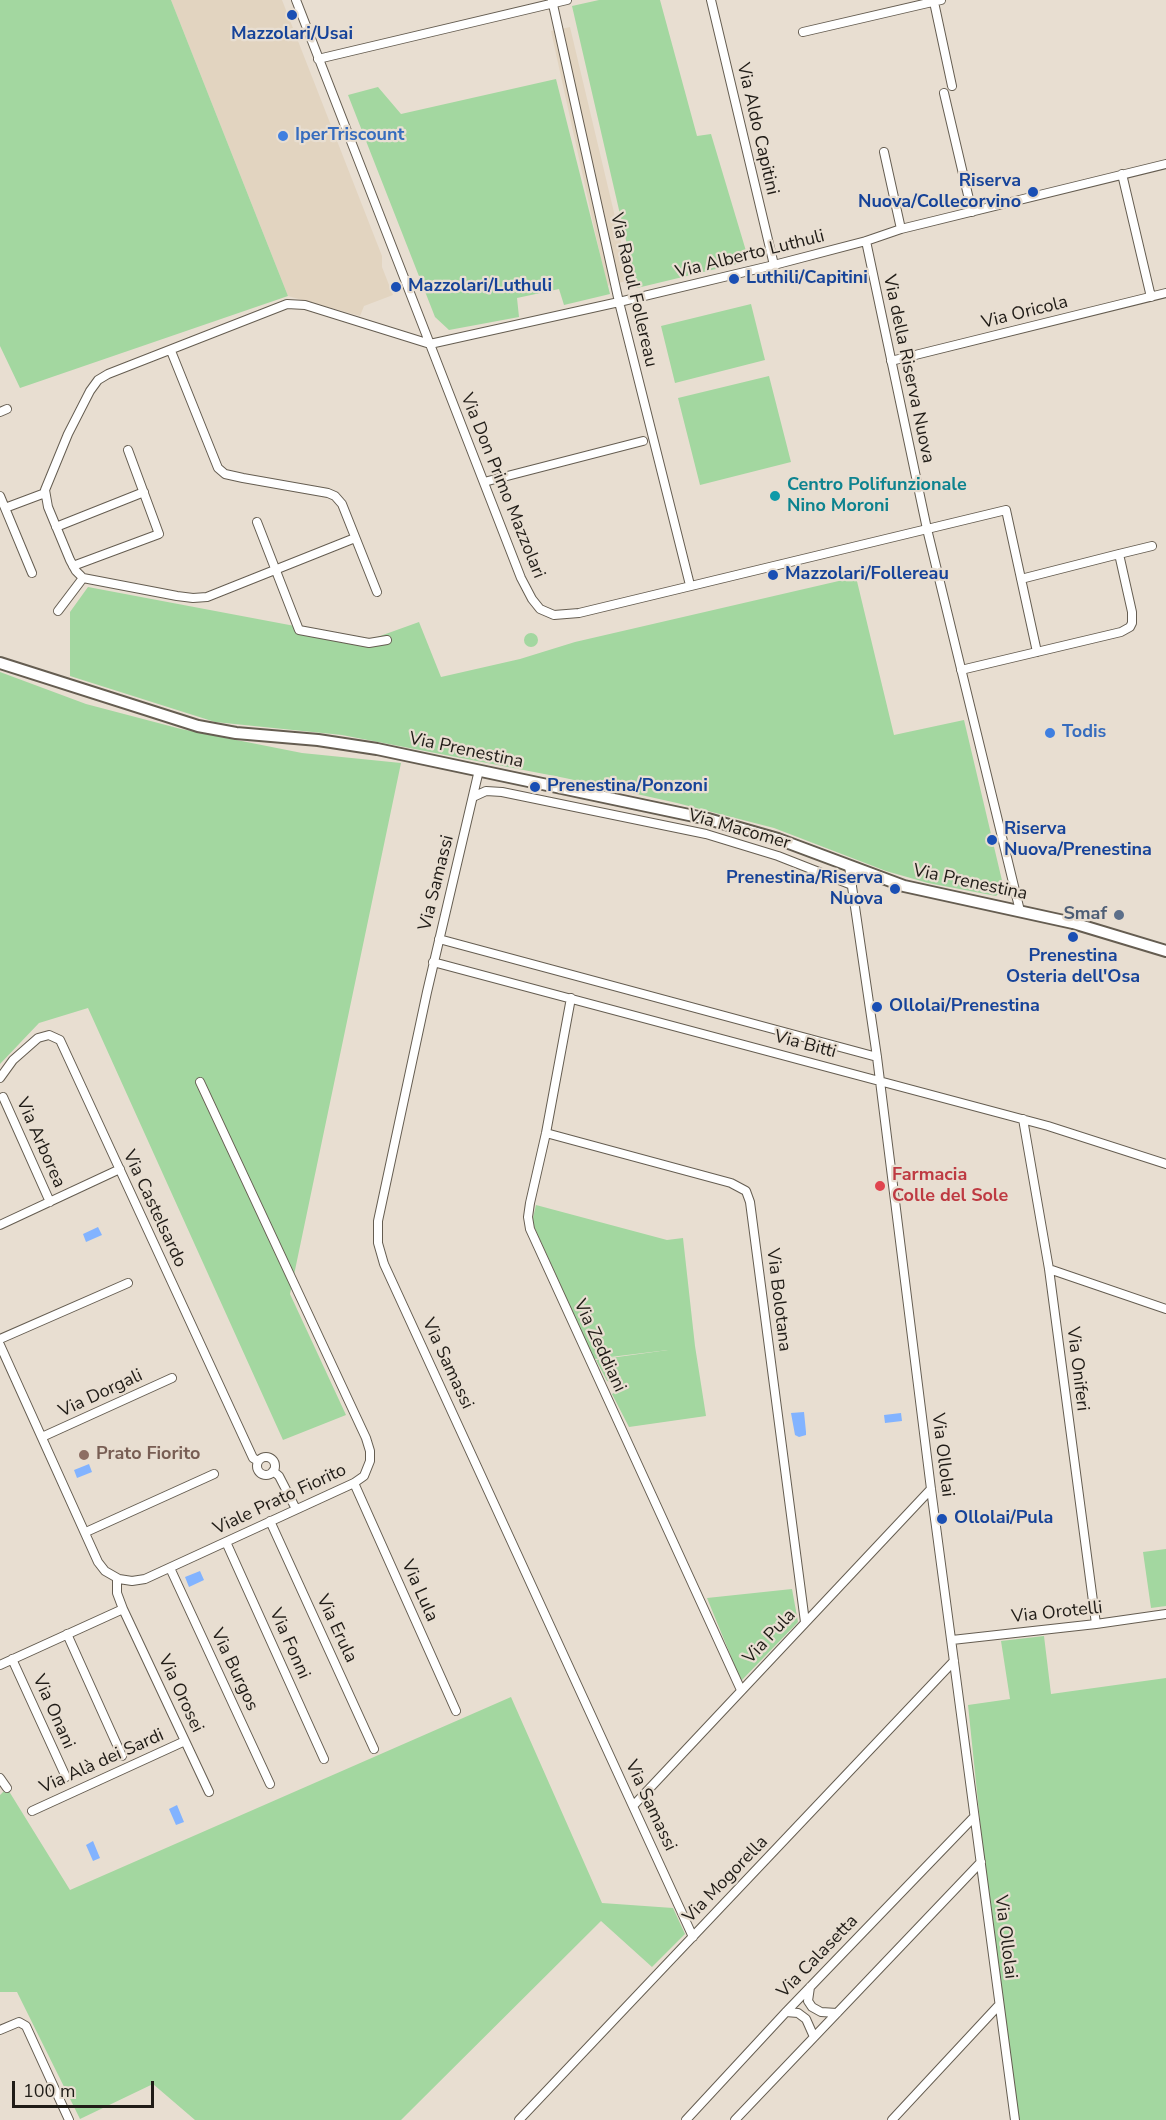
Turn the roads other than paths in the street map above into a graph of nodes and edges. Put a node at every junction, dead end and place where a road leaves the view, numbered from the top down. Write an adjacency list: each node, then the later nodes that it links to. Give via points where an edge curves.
1 (296, 0): 7 (street, Via Don Primo Mazzolari)
2 (567, 0): 5 (street)
3 (711, 0): 16 (street, Via Aldo Capitini)
4 (938, 1): 6 (street); 8 (street)
5 (552, 2): 7 (street); 19 (street, Via Raoul Follereau)
6 (803, 32)
7 (318, 59): 20 (street, Via Don Primo Mazzolari)
8 (952, 86)
9 (944, 93): 13 (street)
10 (884, 152): 14 (street)
11 (1166, 164): 12 (street)
12 (1122, 174): 13 (street); 18 (street)
13 (972, 212): 14 (street)
14 (901, 229): 15 (street)
15 (866, 241): 16 (street, Via Alberto Luthuli); 22 (street, Via della Riserva Nuova)
16 (774, 265): 19 (street, Via Alberto Luthuli)
17 (1166, 293): 18 (street, Via Oricola)
18 (1151, 297): 22 (street, Via Oricola)
19 (619, 302): 20 (street, Via Alberto Luthuli); 41 (street, Via Raoul Follereau)
20 (430, 344): 21 (street, via 305,305 287,304); 25 (street, Via Don Primo Mazzolari)
21 (171, 351): 27 (street, via 108,374 95,383 68,434); 33 (street, via 219,470 332,495 341,502)
22 (891, 361): 32 (street, Via della Riserva Nuova)
23 (643, 441): 25 (street)
24 (129, 450): 26 (street)
25 (484, 482): 41 (street, Via Don Primo Mazzolari, via 526,589 537,607 546,613 579,613)
26 (144, 492): 31 (street); 36 (street, via 159,534)
27 (45, 493): 29 (street); 31 (street)
28 (0, 496): 29 (street)
29 (5, 508): 38 (street)
30 (257, 522): 37 (street)
31 (56, 526): 36 (street)
32 (927, 529): 40 (street, Via Don Primo Mazzolari, via 1006,510); 41 (street, Via Don Primo Mazzolari); 47 (street, Via della Riserva Nuova)
33 (355, 538): 37 (street); 42 (street)
34 (1152, 546): 35 (street)
35 (1119, 554): 40 (street); 45 (street, via 1132,612 1131,626 1121,632)
36 (73, 566): 39 (street)
37 (275, 570): 39 (street, via 200,598); 44 (street, via 299,630 369,643)
38 (32, 573)
39 (83, 578): 43 (street)
40 (1021, 579): 45 (street)
41 (690, 585)
42 (377, 592)
43 (58, 611)
44 (387, 640)
45 (1037, 652): 47 (street)
46 (0, 663): 48 (main road, Via Prenestina, via 198,726 354,745)
47 (961, 670): 52 (street, Via della Riserva Nuova)
48 (479, 770): 49 (street, Via Samassi); 50 (main road, Via Prenestina, via 724,823)
49 (473, 797): 51 (street, Via Macomer, via 497,791 696,832 734,841); 53 (street, Via Samassi)
50 (849, 866): 51 (street, Via Ollolai); 52 (main road, Via Prenestina, via 904,886)
51 (852, 885): 57 (street, Via Ollolai)
52 (1020, 910): 54 (main road, Via Prenestina)
53 (438, 939): 55 (street, Via Samassi); 57 (street, Via Bitti)
54 (1166, 951)
55 (433, 962): 56 (street, Via Bitti); 106 (street, Via Samassi, via 378,1221 378,1246)
56 (571, 998): 59 (street, Via Bitti); 63 (street, Via Zeddiani)
57 (877, 1057): 59 (street, Via Ollolai)
58 (0, 1078): 65 (street, Via Castelsardo, via 38,1038 58,1038)
59 (880, 1080): 62 (street, Via Bitti); 79 (street, Via Ollolai)
60 (200, 1082): 78 (street, Viale Prato Fiorito, via 366,1438 370,1466)
61 (3, 1097): 66 (street, Via Arborea)
62 (1023, 1119): 64 (street, Via Bitti); 68 (street, Via Oniferi)
63 (546, 1133): 88 (street, Via Bolotana, via 734,1184 748,1196); 95 (street, Via Zeddiani, via 529,1207 531,1234)
64 (1166, 1164)
65 (120, 1169): 66 (street); 75 (street, Via Castelsardo, via 253,1458)
66 (50, 1202): 67 (street)
67 (0, 1225)
68 (1049, 1269): 70 (street); 89 (street, Via Oniferi)
69 (128, 1283): 71 (street)
70 (1166, 1309)
71 (0, 1339)
72 (0, 1345): 74 (street)
73 (172, 1378): 74 (street, Via Dorgali)
74 (42, 1437): 82 (street)
75 (258, 1461): 76 (street, Via Castelsardo, via 270,1459); 76 (street, Via Castelsardo, via 261,1474)
76 (273, 1471): 80 (street, Via Castelsardo)
77 (214, 1474): 82 (street)
78 (354, 1483): 80 (street, Viale Prato Fiorito); 96 (street, Via Lula)
79 (931, 1489): 88 (street, Via Pula); 91 (street, Via Ollolai)
80 (296, 1509): 81 (street, Viale Prato Fiorito)
81 (270, 1521): 83 (street, Viale Prato Fiorito); 98 (street, Via Erula)
82 (86, 1532): 85 (street, via 100,1564)
83 (226, 1542): 84 (street, Viale Prato Fiorito); 100 (street, Via Fonni)
84 (170, 1568): 85 (street, Viale Prato Fiorito, via 140,1581); 103 (street, Via Burgos)
85 (117, 1578): 86 (street, Via Orosei)
86 (123, 1609): 90 (street); 97 (street, Via Orosei)
87 (1165, 1614): 89 (street, Via Orotelli)
88 (805, 1622): 95 (street, Via Pula)
89 (1096, 1624): 91 (street, Via Orotelli)
90 (67, 1634): 92 (street); 99 (street)
91 (952, 1640): 93 (street, Via Ollolai)
92 (12, 1659): 94 (street); 101 (street, Via Onani)
93 (954, 1660): 108 (street, Via Ollolai); 110 (street, Via Mogorella)
94 (0, 1665)
95 (741, 1690): 106 (street, Via Pula)
96 (456, 1711)
97 (185, 1741): 105 (street, Via Orosei); 107 (street, Via Alà dei Sardi)
98 (374, 1749)
99 (122, 1756)
100 (324, 1759)
101 (66, 1777)
102 (0, 1778): 104 (street)
103 (270, 1784)
104 (7, 1788)
105 (209, 1792)
106 (633, 1806): 110 (street, Via Samassi)
107 (32, 1810)
108 (974, 1817): 109 (street, Via Ollolai); 111 (street, Via Calasetta)
109 (981, 1863): 112 (street, Via Ollolai); 114 (street)
110 (693, 1937): 118 (street, Via Mogorella)
111 (810, 1987): 113 (street, Via Calasetta); 114 (street, via 808,2001 812,2007)
112 (999, 2005): 121 (street); 122 (street, Via Ollolai)
113 (786, 2012): 116 (street, via 798,2013 806,2019); 119 (street, Via Calasetta)
114 (837, 2013): 116 (street)
115 (0, 2030): 117 (street, via 22,2022 26,2026)
116 (814, 2037): 120 (street)
117 (69, 2120)
118 (519, 2120)
119 (686, 2120)
120 (735, 2120)
121 (892, 2120)
122 (1015, 2120)

